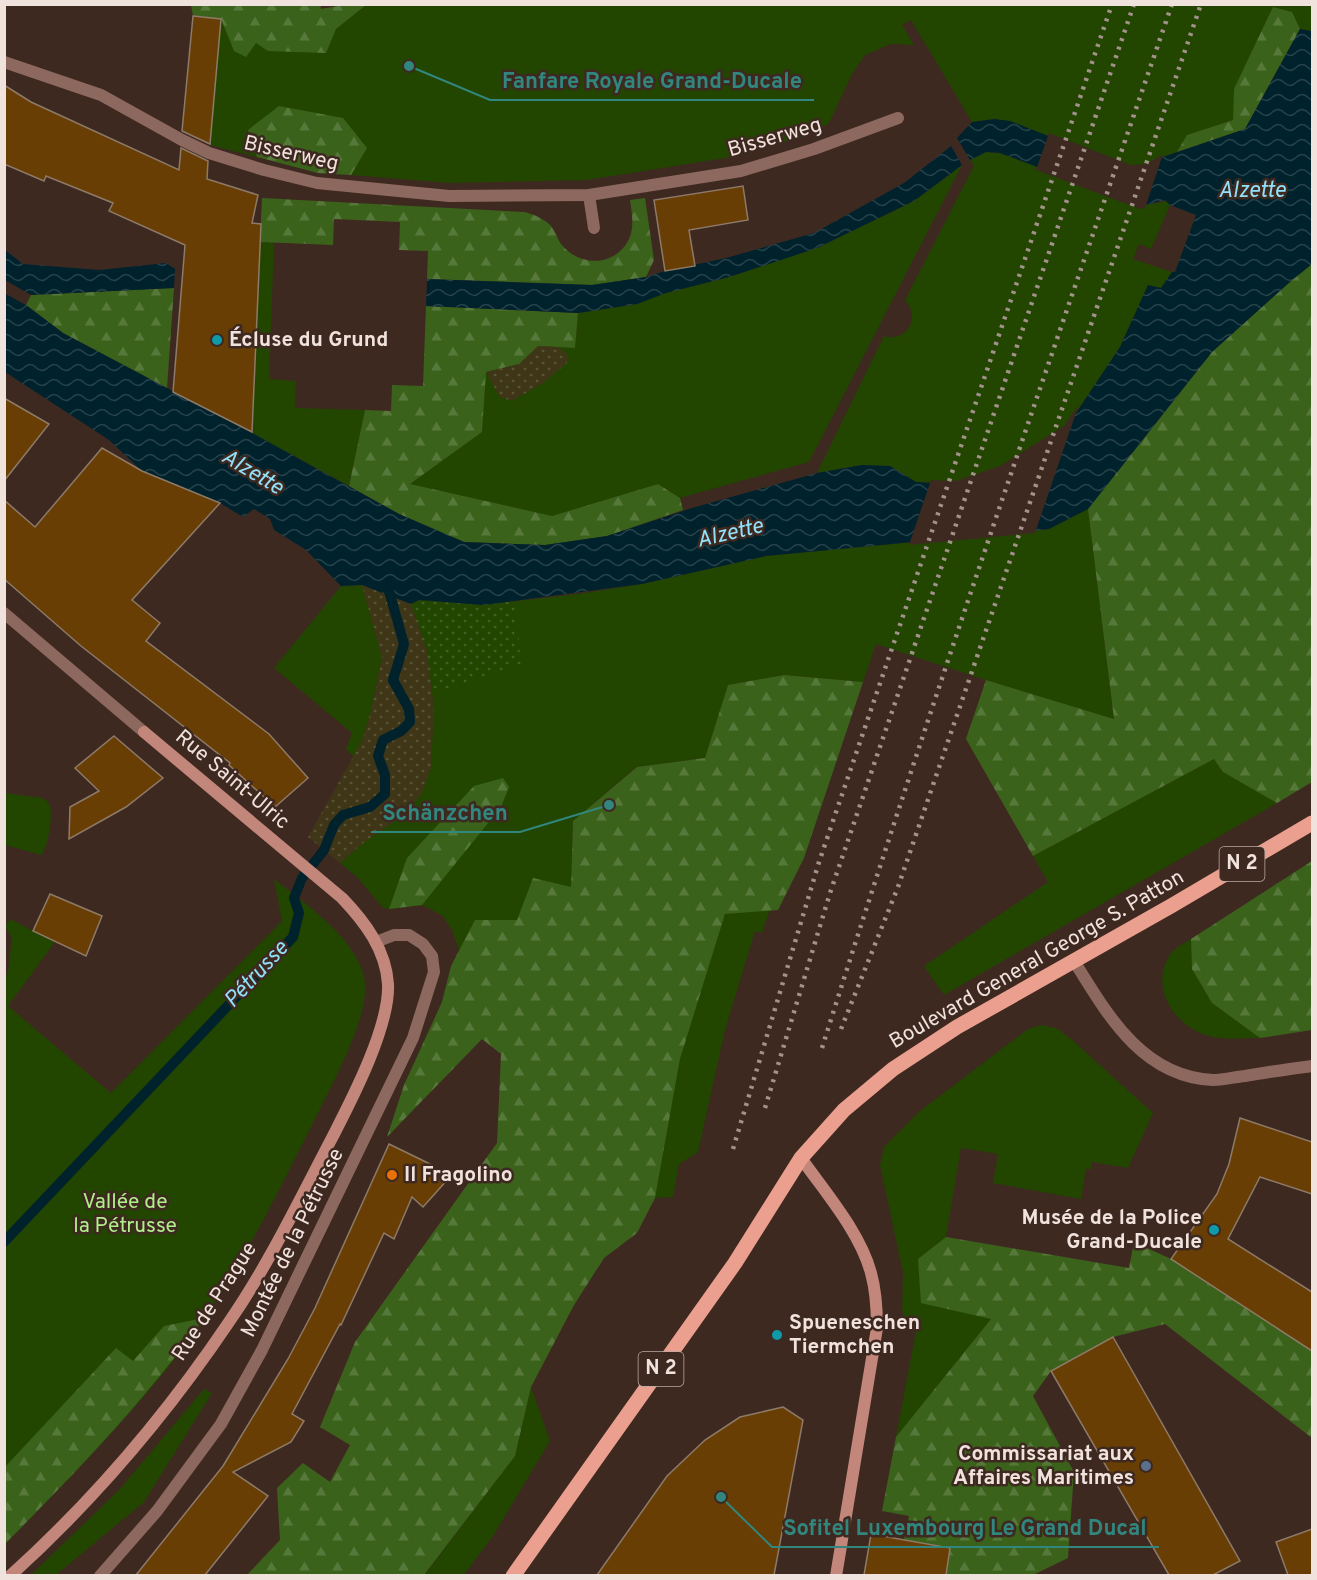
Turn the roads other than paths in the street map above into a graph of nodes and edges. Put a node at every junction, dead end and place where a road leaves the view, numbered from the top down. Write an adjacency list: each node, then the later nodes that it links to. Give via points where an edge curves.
1 (4, 62): 3 (street, Bisserweg, via 102,95 209,153 317,183 449,196)
2 (898, 118): 3 (street, Bisserweg, via 741,171)
3 (589, 195): 4 (street)
4 (594, 228)
5 (4, 613): 7 (street, Rue Saint-Ulric, via 342,898)
6 (1312, 823): 8 (main road, Boulevard General George S. Patton / N 2)
7 (376, 942): 9 (street, Rue Saint-Ulric, via 388,984); 13 (street, Montée de la Pétrusse, via 394,935 410,935 432,956 434,972 412,1038 262,1350 221,1424 156,1511)
8 (1074, 961): 10 (street, via 1109,1017 1134,1046 1157,1064 1183,1076 1214,1080); 11 (main road, Boulevard General George S. Patton / N 2, via 892,1069 844,1110)
9 (387, 1005): 12 (street, Rue de Prague, via 351,1101 280,1239 230,1321 171,1403 108,1477)
10 (1312, 1066)
11 (801, 1158): 14 (main road, N 2, via 735,1263); 15 (street, via 861,1246 877,1300 877,1328)
12 (10, 1575)
13 (100, 1575)
14 (513, 1575)
15 (836, 1575)

